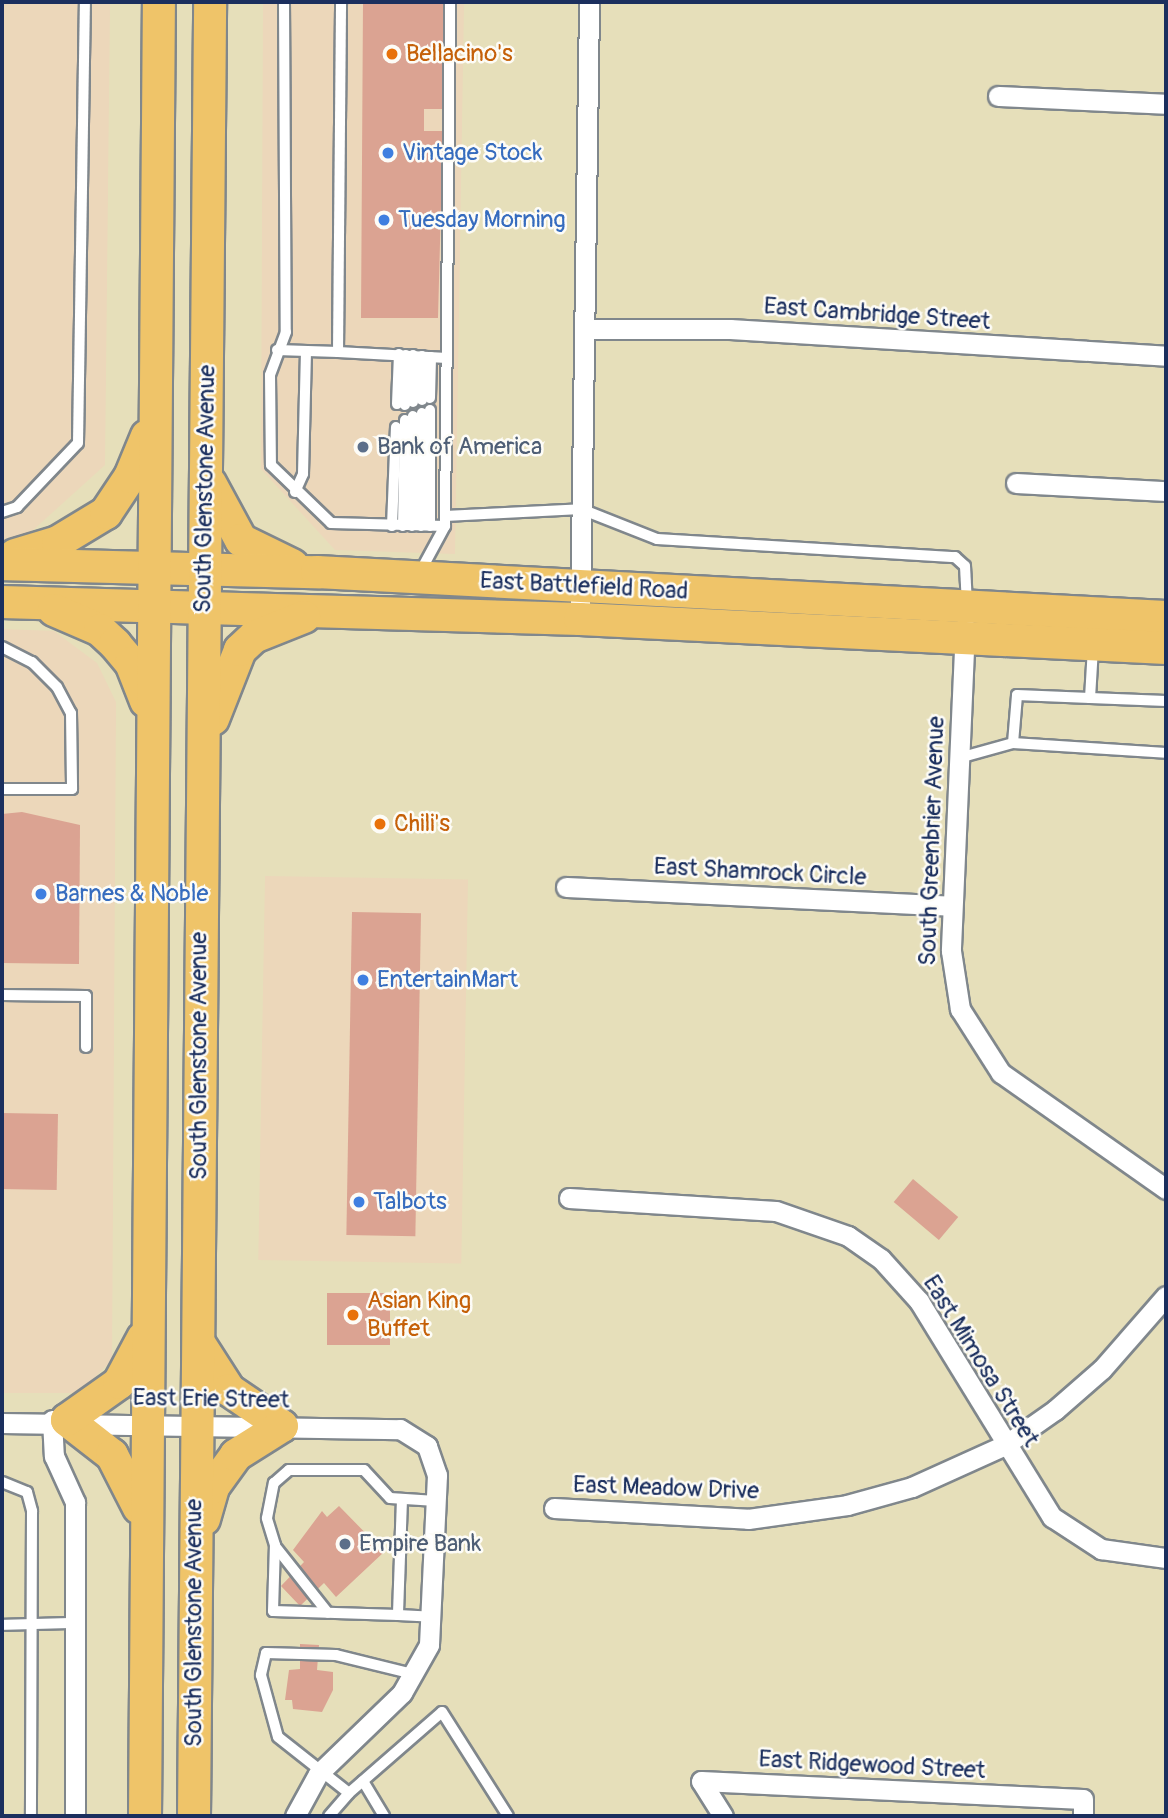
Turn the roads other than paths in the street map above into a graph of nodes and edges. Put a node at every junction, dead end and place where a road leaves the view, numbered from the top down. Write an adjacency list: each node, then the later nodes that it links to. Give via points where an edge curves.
1 (86, 2): 25 (lane, via 78,443 17,507)
2 (159, 2): 18 (main road, South Glenstone Avenue)
3 (210, 2): 20 (main road, South Glenstone Avenue)
4 (284, 2): 11 (lane, via 286,332)
5 (341, 2): 13 (lane)
6 (450, 2): 16 (lane)
7 (589, 2): 10 (street)
8 (998, 96): 9 (street)
9 (1166, 104)
10 (585, 328): 15 (street, East Cambridge Street, via 730,329); 24 (street)
11 (277, 350): 12 (lane); 23 (lane, via 270,375 271,465)
12 (306, 351): 13 (lane); 23 (lane, via 303,474)
13 (338, 352): 14 (lane)
14 (414, 355): 16 (lane); 17 (lane); 17 (lane); 17 (lane)
15 (1166, 355)
16 (447, 358): 26 (lane)
17 (413, 402)
18 (155, 408): 28 (main road, via 131,477 106,513 58,542); 30 (main road, South Glenstone Avenue)
19 (396, 427): 27 (lane)
20 (205, 472): 31 (main road, South Glenstone Avenue); 32 (main road, via 219,509 241,540)
21 (1016, 484): 22 (street)
22 (1166, 491)
23 (295, 492): 27 (lane, via 331,523)
24 (581, 509): 26 (lane); 34 (street); 36 (lane, via 657,539 955,557 968,577)
25 (2, 512)
26 (445, 521): 27 (lane); 33 (lane)
27 (411, 526): 27 (lane, via 417,415)
28 (2, 558)
29 (2, 564): 30 (main road, East Battlefield Road)
30 (153, 567): 31 (main road, East Battlefield Road); 37 (main road, South Glenstone Avenue)
31 (204, 568): 32 (main road, East Battlefield Road); 38 (main road, South Glenstone Avenue)
32 (317, 572): 33 (main road, East Battlefield Road)
33 (417, 577): 34 (main road, East Battlefield Road)
34 (580, 586): 36 (main road, East Battlefield Road); 41 (street)
35 (15, 603): 37 (main road, East Battlefield Road); 48 (main road, via 80,620 115,644 141,683)
36 (966, 605): 40 (main road, East Battlefield Road); 42 (street, South Greenbrier Avenue)
37 (153, 606): 38 (main road, East Battlefield Road); 48 (main road, South Glenstone Avenue)
38 (204, 607): 39 (main road, East Battlefield Road); 49 (main road, South Glenstone Avenue)
39 (327, 611): 41 (main road, East Battlefield Road); 49 (main road, via 279,624 240,650)
40 (1166, 617)
41 (580, 620): 42 (main road, East Battlefield Road)
42 (965, 637): 43 (main road, East Battlefield Road); 52 (street, South Greenbrier Avenue)
43 (1093, 644): 45 (main road, East Battlefield Road); 46 (lane)
44 (2, 647): 53 (lane, via 32,662 57,687 71,713 72,789)
45 (1166, 648)
46 (1090, 698): 47 (lane); 50 (lane, via 1017,695)
47 (1166, 701)
48 (153, 730): 61 (main road, South Glenstone Avenue)
49 (202, 742): 62 (main road, South Glenstone Avenue)
50 (1013, 743): 51 (lane); 52 (lane)
51 (1166, 753)
52 (959, 758): 55 (street, South Greenbrier Avenue)
53 (2, 789)
54 (566, 887): 55 (street, East Shamrock Circle)
55 (952, 906): 58 (street, South Greenbrier Avenue, via 954,986 981,1051 1012,1081)
56 (2, 995): 57 (lane, via 86,996)
57 (86, 1047)
58 (1166, 1189)
59 (569, 1198): 68 (street, East Mimosa Street, via 776,1211 848,1236 881,1259 919,1301)
60 (1166, 1296): 68 (street, East Meadow Drive, via 1102,1369)
61 (147, 1326): 63 (main road, via 119,1383); 64 (main road, South Glenstone Avenue)
62 (197, 1338): 66 (main road, South Glenstone Avenue); 67 (main road, via 222,1382)
63 (59, 1420): 64 (street, East Erie Street); 65 (street, East Erie Street); 73 (main road, via 112,1455); 80 (street, via 54,1456 75,1502)
64 (146, 1422): 66 (street, East Erie Street); 73 (main road, South Glenstone Avenue)
65 (2, 1423)
66 (196, 1424): 67 (street, East Erie Street); 76 (main road, South Glenstone Avenue)
67 (282, 1426): 71 (street, East Erie Street, via 400,1429 418,1436 433,1459); 76 (main road, via 249,1443 222,1471 207,1504)
68 (1005, 1445): 72 (street, East Meadow Drive, via 912,1487 793,1515 715,1519); 75 (street, East Mimosa Street, via 1041,1505 1076,1537 1117,1554)
69 (2, 1482): 81 (lane, via 27,1492 32,1511)
70 (402, 1499): 71 (lane); 74 (lane, via 390,1498 364,1470 289,1470 274,1483 267,1518); 78 (lane)
71 (437, 1501): 79 (street)
72 (554, 1508)
73 (145, 1522): 90 (main road, South Glenstone Avenue)
74 (275, 1545): 77 (lane); 77 (lane, via 273,1611)
75 (1166, 1558)
76 (194, 1570): 91 (main road, South Glenstone Avenue)
77 (328, 1613): 78 (lane)
78 (398, 1615): 79 (lane)
79 (434, 1616): 83 (street)
80 (74, 1623): 81 (lane); 89 (street)
81 (32, 1624): 82 (lane); 88 (lane)
82 (2, 1625)
83 (415, 1675): 84 (street); 84 (lane, via 337,1655 266,1653 261,1675 278,1737)
84 (321, 1772): 86 (lane); 92 (street)
85 (363, 1782): 86 (lane); 94 (lane); 95 (lane, via 442,1713)
86 (349, 1793): 93 (lane)
87 (1083, 1808): 96 (street, East Ridgewood Street, via 701,1781)
88 (31, 1816)
89 (75, 1816)
90 (145, 1816)
91 (194, 1816)
92 (295, 1816)
93 (329, 1816)
94 (384, 1816)
95 (508, 1816)
96 (723, 1816)

